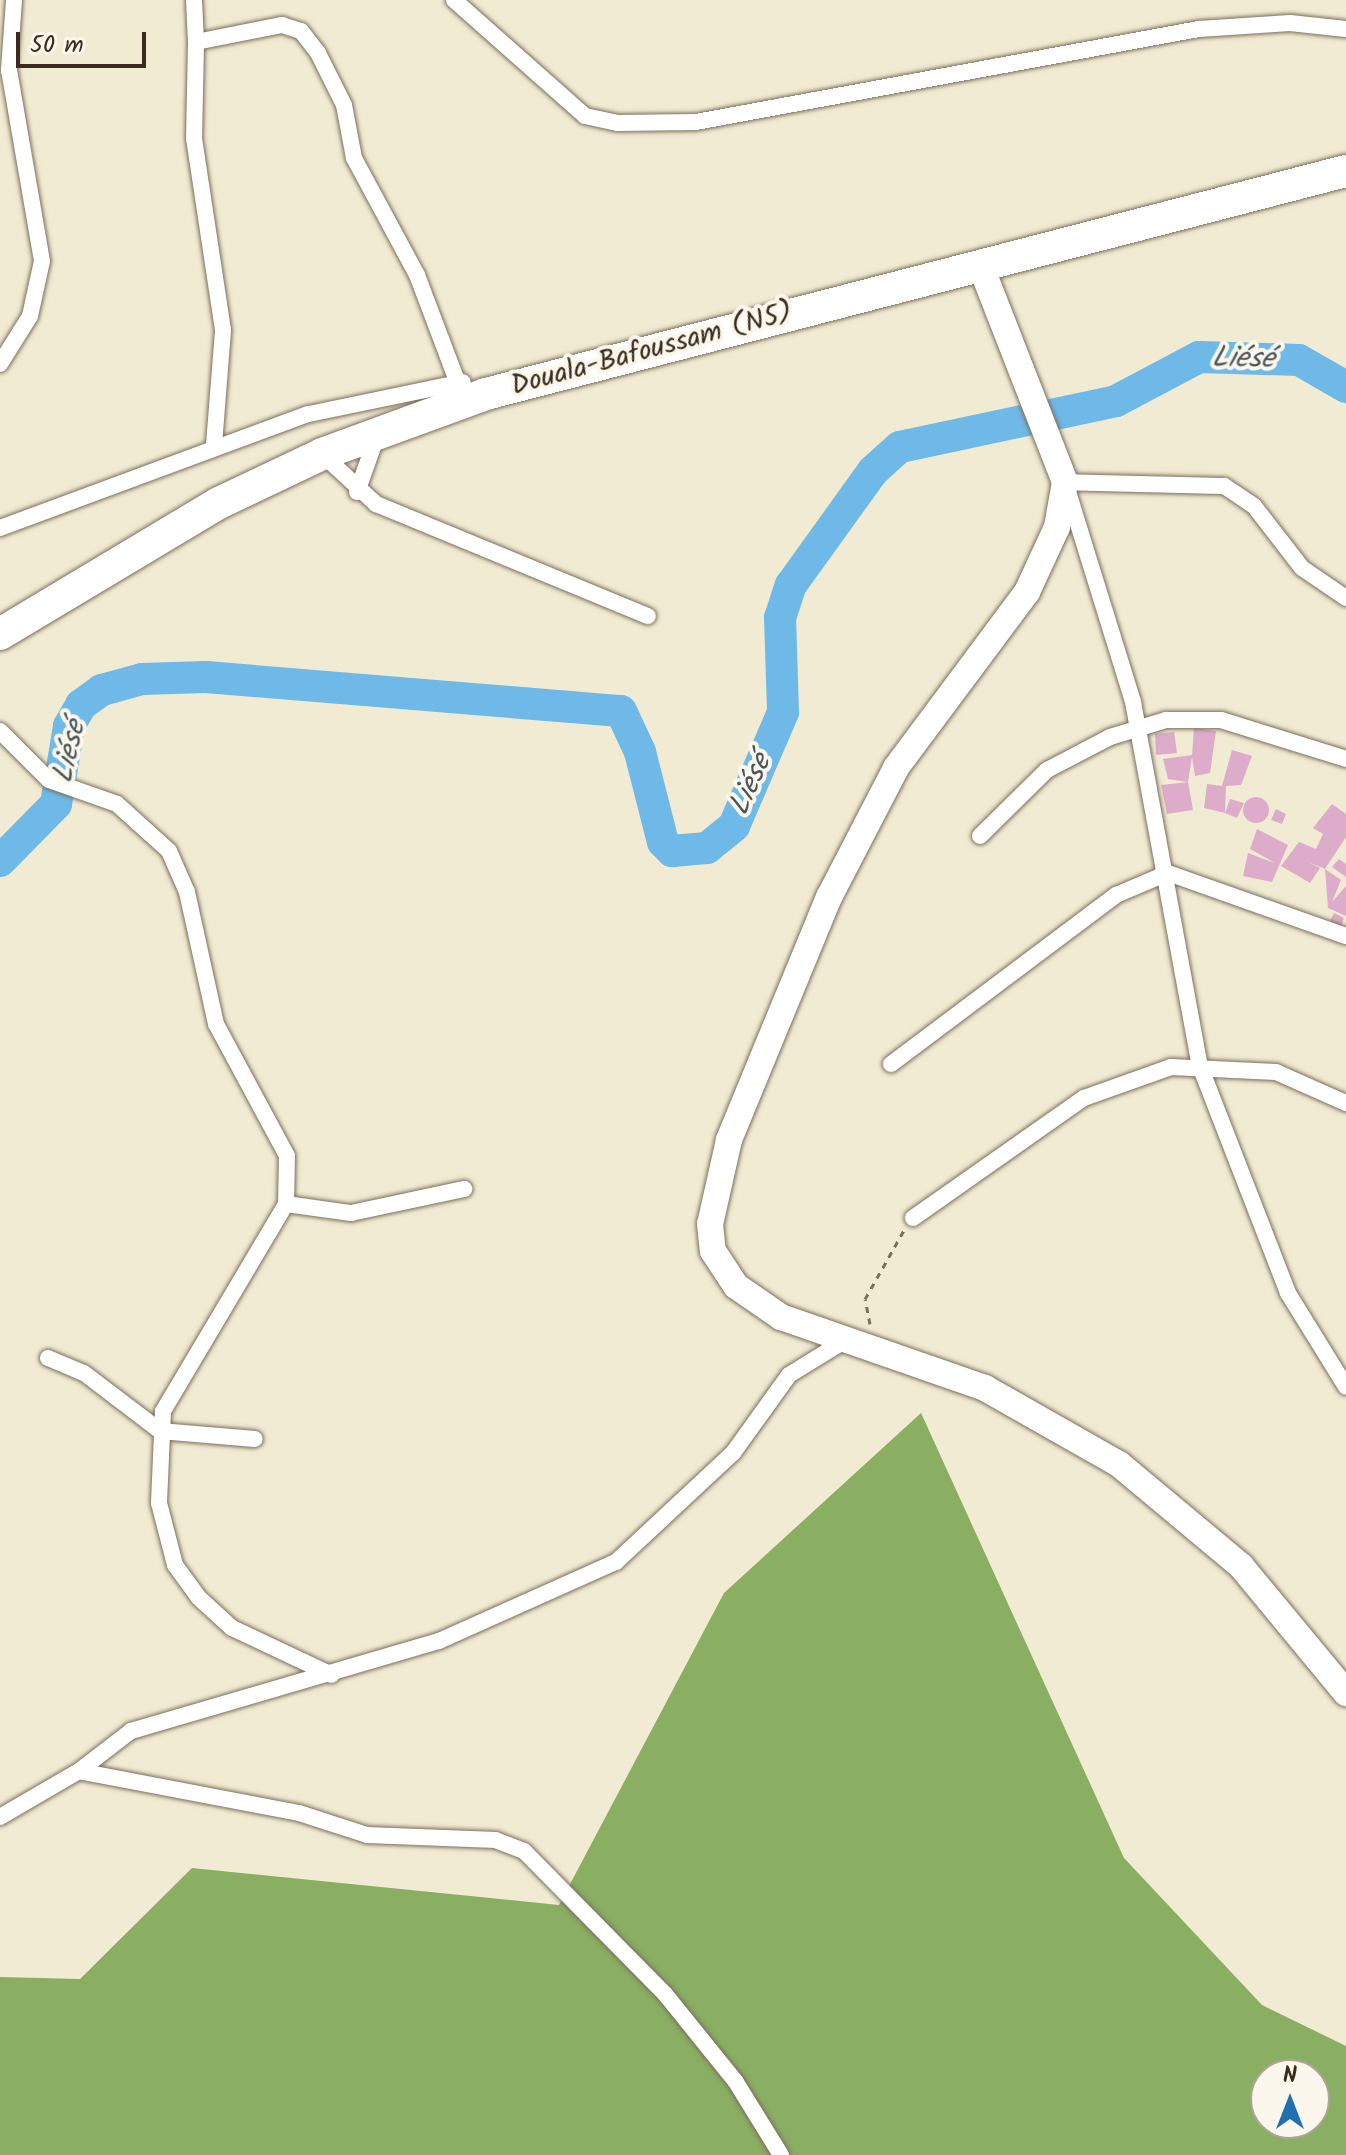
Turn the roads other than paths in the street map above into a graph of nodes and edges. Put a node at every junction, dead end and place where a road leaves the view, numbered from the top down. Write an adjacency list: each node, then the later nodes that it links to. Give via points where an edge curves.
1 (14, 0): 8 (street, via 9,70 42,283)
2 (194, 0): 5 (street)
3 (454, 0): 4 (street, via 585,116 618,123 696,122 1199,29 1290,23)
4 (1346, 29)
5 (196, 42): 9 (street, via 282,25 309,42 344,105 354,158 417,275); 12 (street, via 194,139 223,330)
6 (1346, 171): 7 (highway, Douala-Bafoussam (N5))
7 (980, 264): 10 (highway, Douala-Bafoussam (N5)); 14 (main road)
8 (0, 364)
9 (456, 378): 10 (street); 12 (street)
10 (486, 394): 11 (highway, Douala-Bafoussam (N5))
11 (378, 433): 13 (highway, Douala-Bafoussam (N5)); 15 (street)
12 (214, 445): 16 (street)
13 (322, 454): 15 (street); 19 (highway, Douala-Bafoussam (N5), via 164,531)
14 (1065, 482): 17 (street, via 1224,486 1254,506 1302,568); 20 (street); 32 (main road, via 1057,527 1027,592 937,708 860,833 718,1176 710,1224 720,1269 781,1317)
15 (357, 492): 18 (street)
16 (0, 528)
17 (1346, 598)
18 (648, 616)
19 (0, 634)
20 (1138, 728): 22 (street, via 1221,720); 23 (street, via 1047,770); 24 (street)
21 (0, 731): 30 (street, via 49,780 117,804 169,851 187,892 216,1024 287,1156)
22 (1346, 759)
23 (980, 836)
24 (1168, 873): 25 (street); 26 (street, via 1116,895); 27 (street)
25 (1346, 936)
26 (891, 1064)
27 (1200, 1066): 28 (street, via 1276,1072); 31 (street, via 1157,1071 1084,1098); 34 (street, via 1288,1293)
28 (1346, 1103)
29 (464, 1189): 30 (street, via 351,1213)
30 (286, 1204): 35 (street, via 174,1384)
31 (913, 1218)
32 (844, 1341): 37 (street, via 789,1375 705,1482 616,1562 439,1641); 38 (main road, via 985,1388 1119,1464 1241,1566)
33 (48, 1358): 35 (street, via 84,1373)
34 (1346, 1387)
35 (160, 1431): 36 (street); 37 (street, via 159,1503 175,1565 232,1628)
36 (255, 1439)
37 (332, 1675): 39 (street, via 131,1731)
38 (1346, 1693)
39 (79, 1771): 40 (street); 41 (street, via 299,1813 367,1835 496,1840 524,1851 665,1994 736,2082)
40 (0, 1817)
41 (781, 2155)

